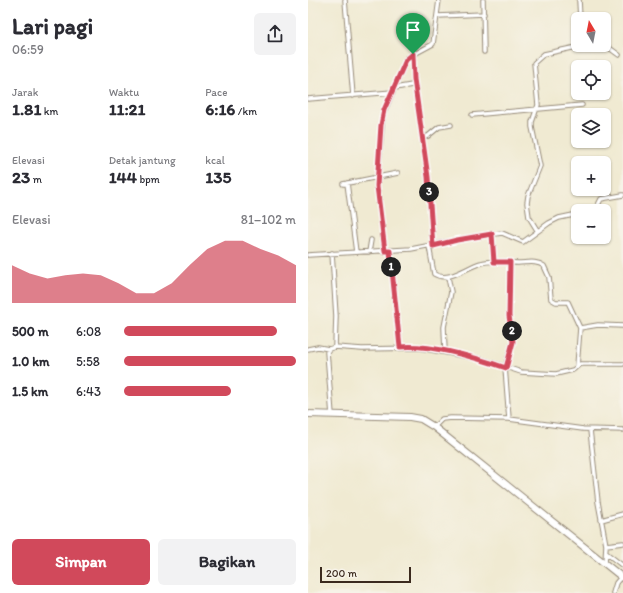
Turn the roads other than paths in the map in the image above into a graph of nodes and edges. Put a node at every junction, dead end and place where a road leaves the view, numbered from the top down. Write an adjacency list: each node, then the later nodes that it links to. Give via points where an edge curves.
1 (345, 0): 15 (street)
2 (439, 0): 7 (street)
3 (483, 0): 6 (street)
4 (579, 0): 5 (street)
5 (580, 12)
6 (484, 14): 7 (street); 10 (street)
7 (438, 16): 11 (street, via 432,44)
8 (571, 48): 18 (street, via 544,54 534,63 539,98)
9 (611, 49): 12 (street)
10 (484, 52)
11 (413, 54): 14 (street, via 406,60); 21 (street)
12 (619, 55)
13 (412, 85): 14 (street)
14 (394, 90): 15 (street); 23 (street, via 384,110 381,125)
15 (353, 96): 16 (street)
16 (308, 99)
17 (582, 105): 18 (street)
18 (537, 110): 19 (street); 27 (street, via 532,127 540,166 527,203 529,217)
19 (472, 115)
20 (451, 125): 21 (street, via 439,127 428,136)
21 (422, 137): 30 (street, via 428,177)
22 (398, 173): 23 (street)
23 (378, 176): 31 (street); 33 (street, via 345,184)
24 (623, 195): 25 (street, via 601,199)
25 (598, 204)
26 (571, 215): 27 (street, via 559,218)
27 (538, 230): 28 (street, via 523,242 502,233)
28 (492, 234): 30 (street); 37 (street)
29 (371, 240): 34 (street)
30 (431, 246): 32 (street); 39 (street, via 434,274)
31 (385, 251): 32 (street); 34 (street)
32 (390, 251): 43 (street)
33 (356, 252): 34 (street); 35 (street)
34 (369, 252)
35 (332, 253): 36 (street); 42 (street)
36 (308, 255)
37 (494, 262): 38 (street); 39 (street, via 482,263)
38 (510, 262): 41 (street, via 534,262 544,266 549,276 551,299 556,302 568,302); 49 (street, via 509,316 513,342)
39 (448, 277): 46 (street, via 451,292 444,327)
40 (623, 326): 41 (street, via 598,325)
41 (580, 328): 48 (street)
42 (335, 347): 43 (street); 45 (street)
43 (400, 347): 46 (street, via 411,346)
44 (308, 349): 45 (street)
45 (329, 349): 50 (street, via 327,356)
46 (445, 352): 49 (street, via 481,359)
47 (623, 364): 48 (street)
48 (577, 366): 49 (street, via 573,370 556,374 521,372)
49 (506, 368): 52 (street)
50 (332, 411): 51 (main road); 53 (main road, via 395,416)
51 (308, 414)
52 (509, 419): 53 (street, via 451,418); 54 (street)
53 (437, 423): 61 (main road)
54 (590, 430): 55 (street); 57 (street)
55 (623, 430)
56 (623, 514): 57 (street)
57 (601, 520): 59 (street)
58 (623, 543): 59 (street)
59 (606, 545): 60 (street)
60 (606, 553): 61 (street); 62 (street)
61 (605, 563): 63 (main road)
62 (623, 566)
63 (622, 578): 64 (street, via 616,583)
64 (613, 593)

